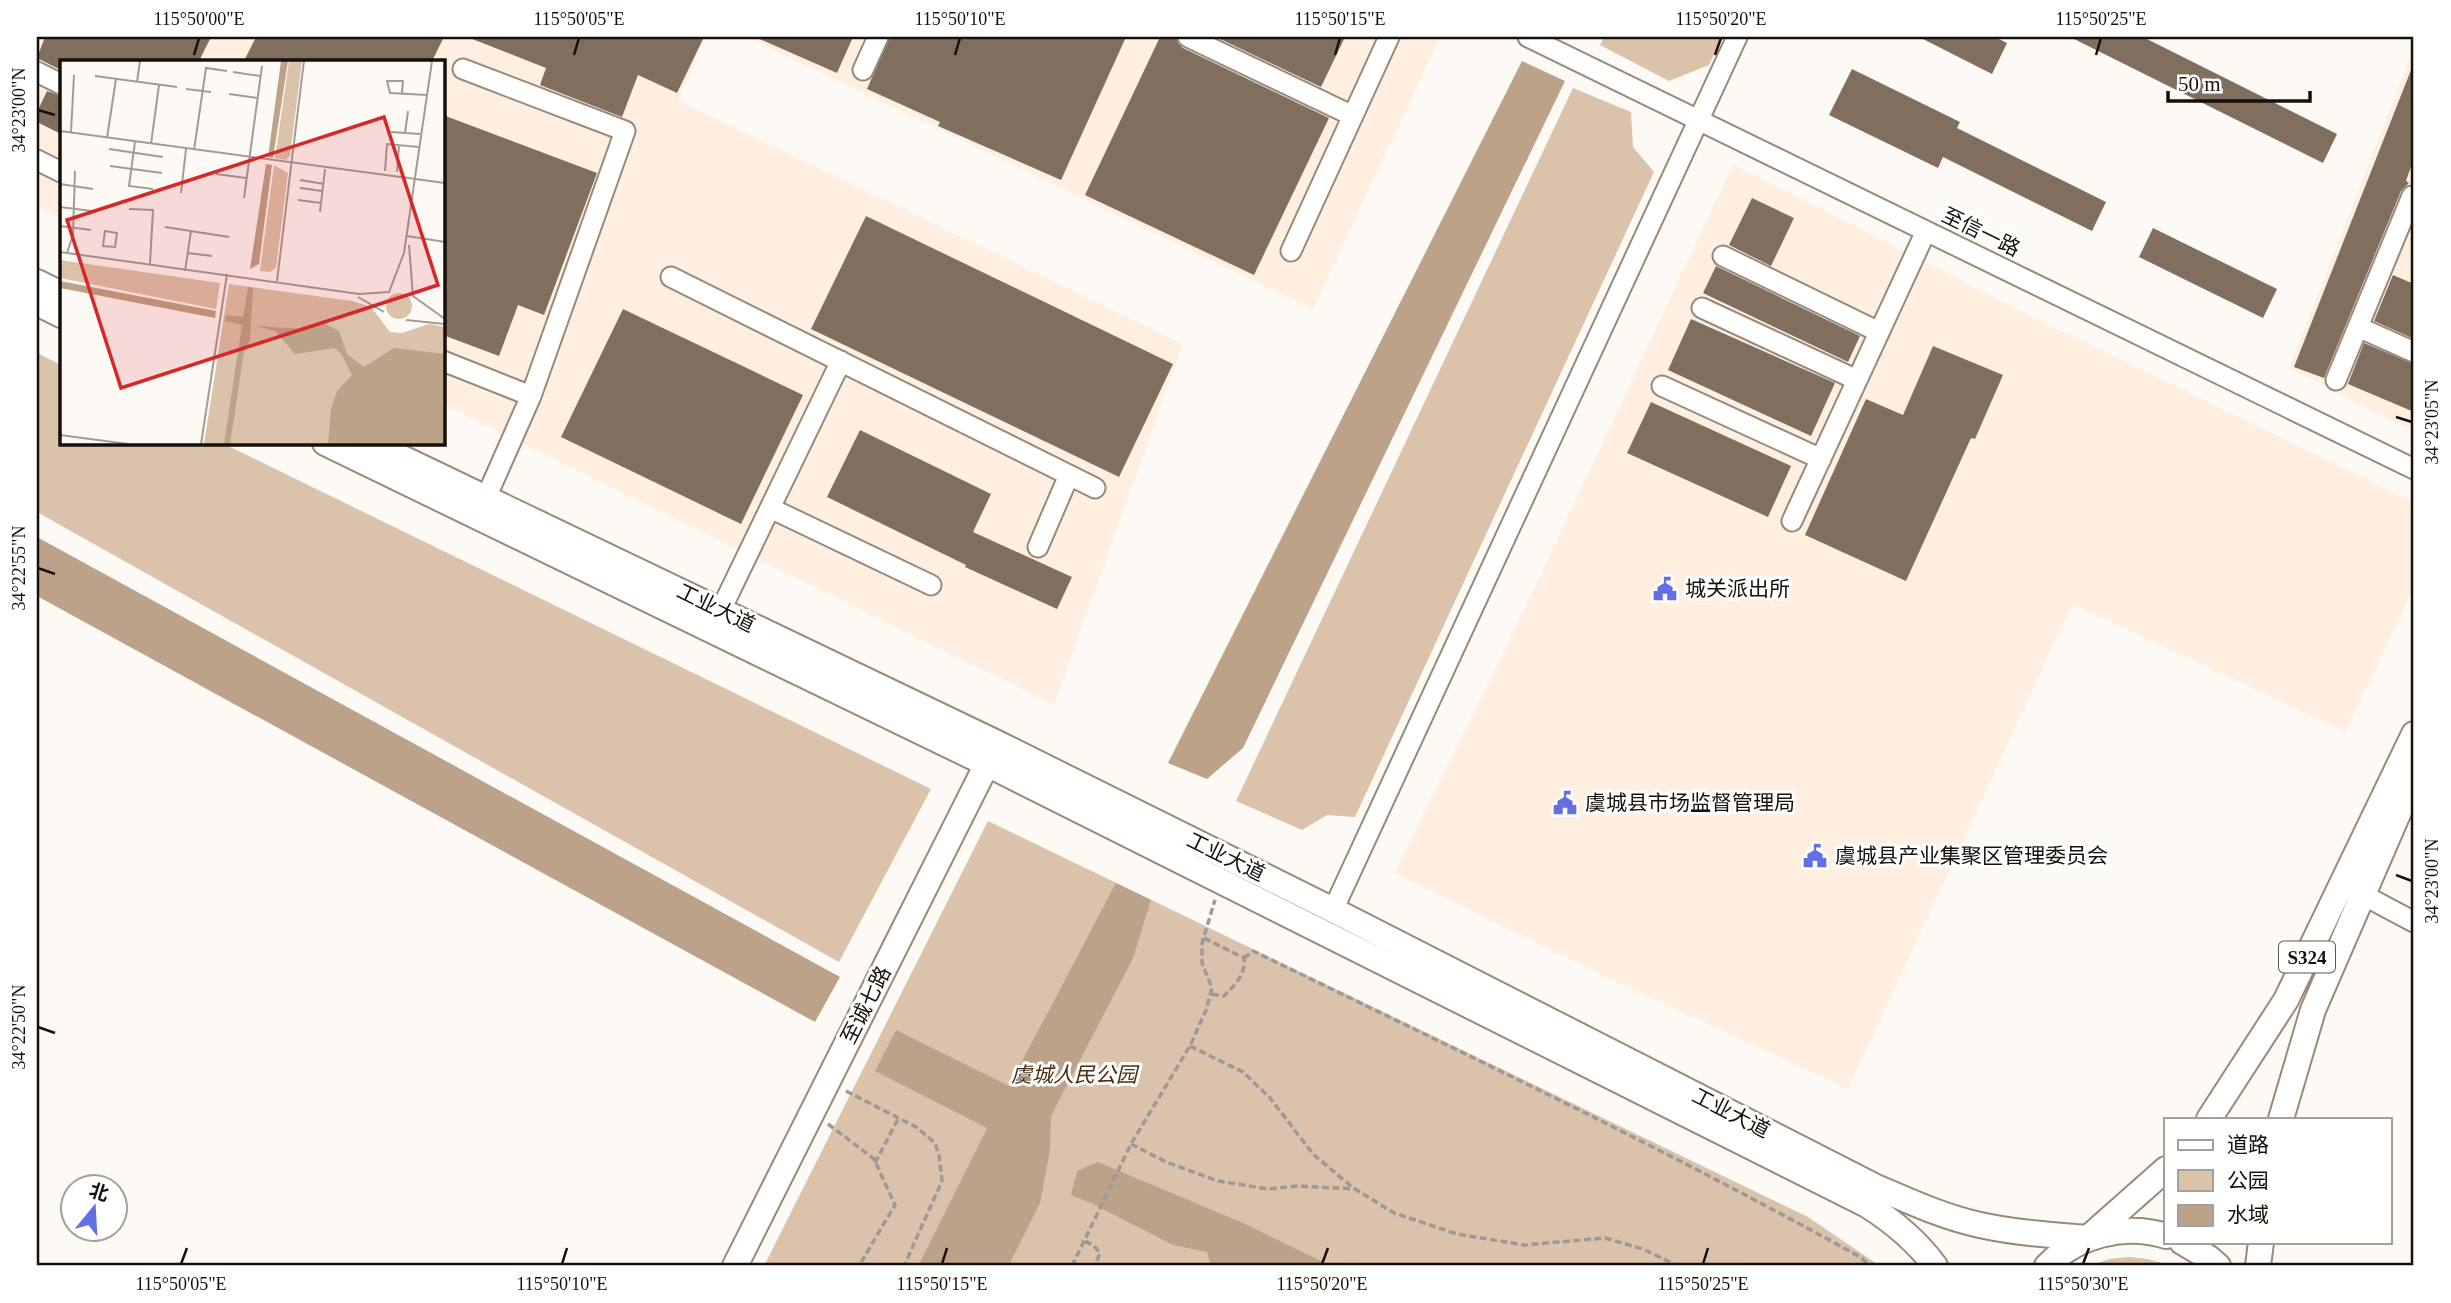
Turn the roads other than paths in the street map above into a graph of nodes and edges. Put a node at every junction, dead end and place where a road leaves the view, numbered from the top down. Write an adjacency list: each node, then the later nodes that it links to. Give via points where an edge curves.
1 (877, 37): 7 (street)
2 (1188, 37): 10 (street)
3 (1389, 37): 10 (street)
4 (1528, 37): 11 (street, 至信一路)
5 (1737, 37): 11 (street)
6 (463, 69): 32 (street, via 625,131)
7 (863, 70)
8 (37, 72): 9 (street)
9 (60, 84)
10 (1353, 116): 16 (street)
11 (1698, 120): 15 (street, 至信一路); 49 (street)
12 (37, 160): 13 (street)
13 (60, 172)
14 (2414, 197): 24 (street)
15 (1926, 231): 25 (street); 36 (street, 至信一路)
16 (1291, 251)
17 (1723, 256): 25 (street)
18 (671, 277): 27 (street)
19 (37, 282): 20 (main road)
20 (60, 294)
21 (37, 303): 23 (main road)
22 (1702, 308): 29 (street)
23 (60, 314)
24 (2358, 327): 26 (street); 30 (street)
25 (1879, 332): 29 (street)
26 (2414, 352)
27 (841, 361): 37 (street); 40 (street)
28 (444, 362): 32 (street)
29 (1857, 380): 35 (street)
30 (2336, 380)
31 (1662, 386): 35 (street)
32 (531, 396): 39 (street)
33 (327, 444): 39 (main road)
34 (373, 444): 39 (main road, 工业大道)
35 (1821, 459): 41 (street)
36 (2414, 469)
37 (1069, 475): 38 (street); 42 (street)
38 (1096, 488)
39 (482, 507): 44 (main road, 工业大道)
40 (770, 508): 43 (street); 44 (street)
41 (1792, 521)
42 (1038, 547)
43 (931, 586)
44 (715, 620): 46 (main road, 工业大道)
45 (2414, 734): 48 (main road, S324, via 2389,786)
46 (992, 754): 49 (main road, 工业大道); 58 (main road, 至诚七路); 59 (main road, via 1221,881 1867,1205 1897,1224)
47 (2414, 777): 48 (main road, S324)
48 (2352, 889): 50 (street); 51 (main road, S324); 52 (main road, S324)
49 (1334, 910): 55 (main road, 工业大道, via 1874,1186 1979,1225)
50 (2414, 922)
51 (2210, 1118)
52 (2281, 1118)
53 (2164, 1171): 55 (main road)
54 (2164, 1236): 55 (main road, via 2120,1231)
55 (2088, 1238): 60 (main road)
56 (2186, 1244): 61 (main road)
57 (2261, 1244): 62 (main road)
58 (735, 1266)
59 (1935, 1266)
60 (2047, 1266)
61 (2218, 1266)
62 (2258, 1266)

